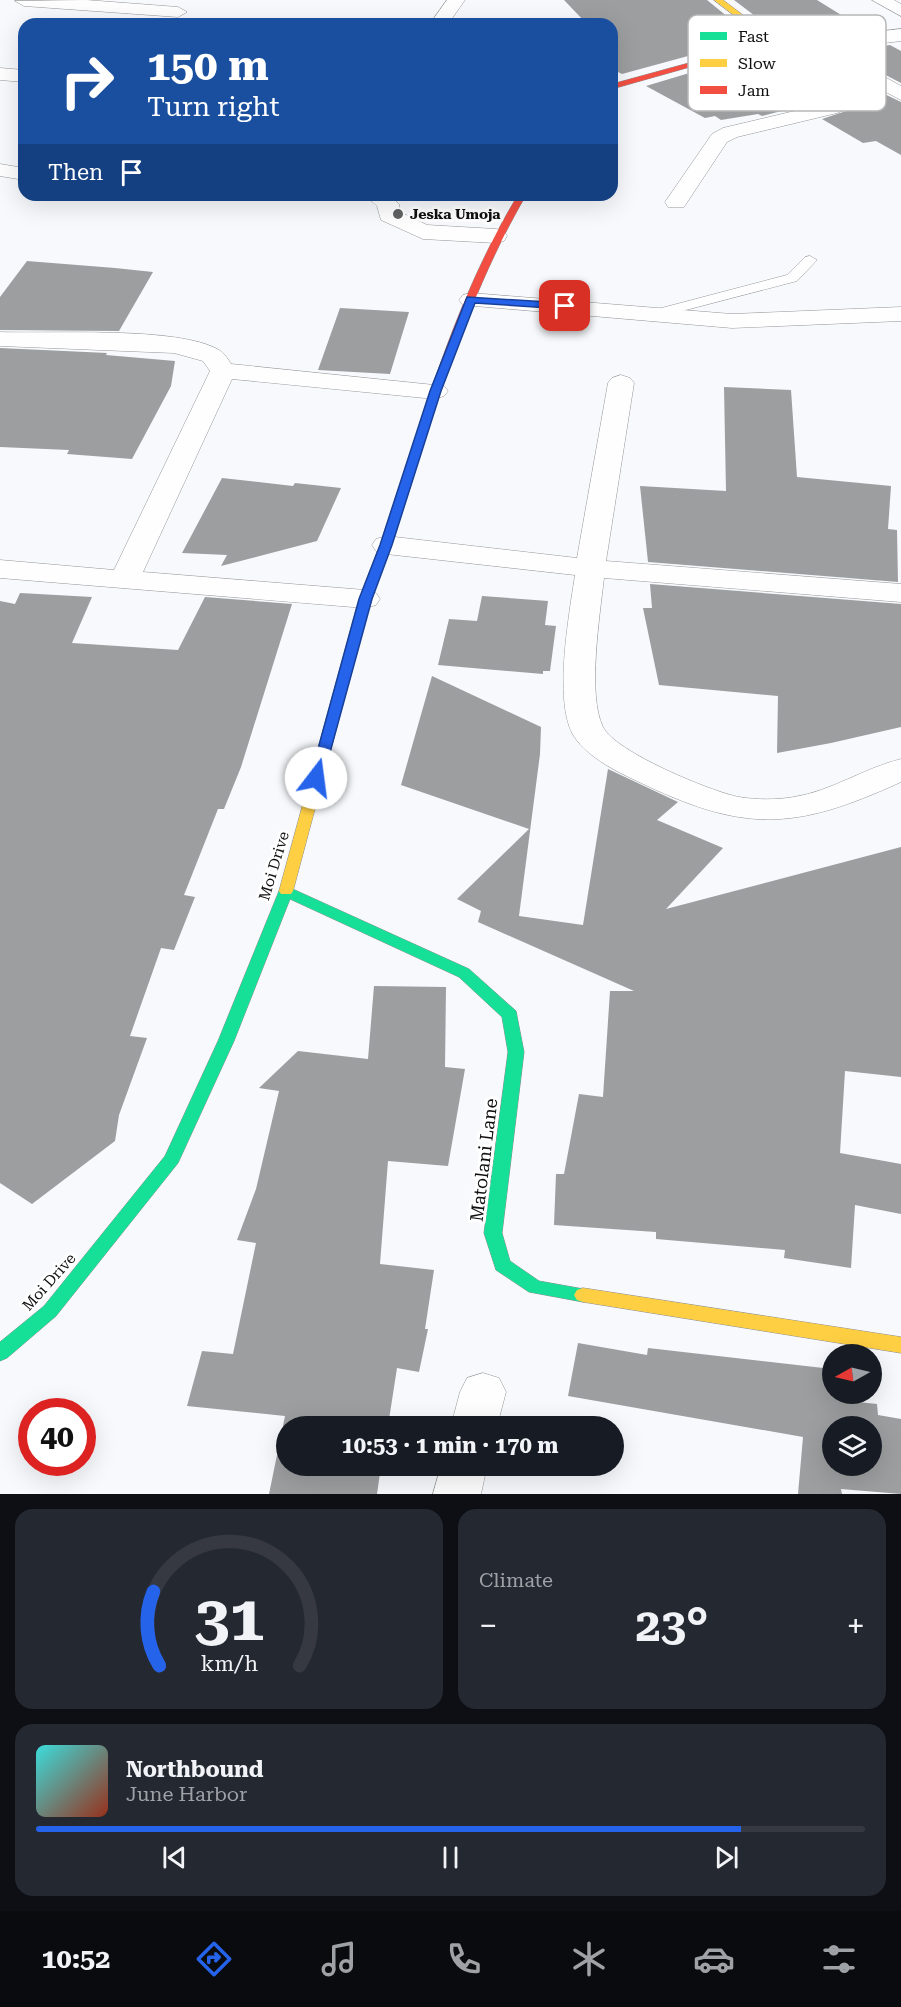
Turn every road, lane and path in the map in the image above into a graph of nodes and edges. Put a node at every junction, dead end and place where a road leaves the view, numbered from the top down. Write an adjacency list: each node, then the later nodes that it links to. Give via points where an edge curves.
1 (24, 0): 7 (street)
2 (194, 0): 7 (street)
3 (456, 0): 10 (street)
4 (718, 0): 8 (street)
5 (881, 0): 6 (street)
6 (901, 11)
7 (177, 12): 9 (street)
8 (738, 15)
9 (170, 18)
10 (444, 18)
11 (901, 35): 12 (street)
12 (886, 37)
13 (688, 65): 16 (street)
14 (0, 74): 15 (street)
15 (18, 76)
16 (618, 85)
17 (886, 86): 18 (street)
18 (901, 94)
19 (818, 111): 24 (street, via 719,138)
20 (0, 170): 21 (street)
21 (18, 173)
22 (384, 201): 25 (street, via 389,215 423,232)
23 (518, 201): 25 (street, Moi Drive)
24 (676, 202)
25 (496, 236): 27 (street, Moi Drive)
26 (810, 260): 28 (lane, via 792,278)
27 (471, 300): 28 (street); 33 (street, Moi Drive)
28 (659, 314): 29 (street, via 732,321)
29 (901, 314)
30 (0, 339): 31 (street, via 183,347 211,355)
31 (223, 371): 33 (street); 37 (street)
32 (621, 383): 35 (street)
33 (435, 391): 34 (street, Moi Drive)
34 (386, 545): 35 (street); 39 (street, Moi Drive)
35 (589, 568): 38 (street); 40 (street, via 579,702 587,731 637,770 718,803 758,810 791,808 860,787)
36 (0, 569): 37 (street)
37 (125, 578): 39 (street)
38 (901, 593)
39 (365, 599): 41 (street, Moi Drive)
40 (901, 769)
41 (286, 891): 42 (street, Matolani Lane, via 464,973 510,1015 516,1052 493,1233 502,1265 535,1287); 43 (street, Moi Drive, via 226,1041 172,1160 50,1311)
42 (901, 1345)
43 (0, 1353)
44 (462, 1476): 45 (street)
45 (457, 1494)

